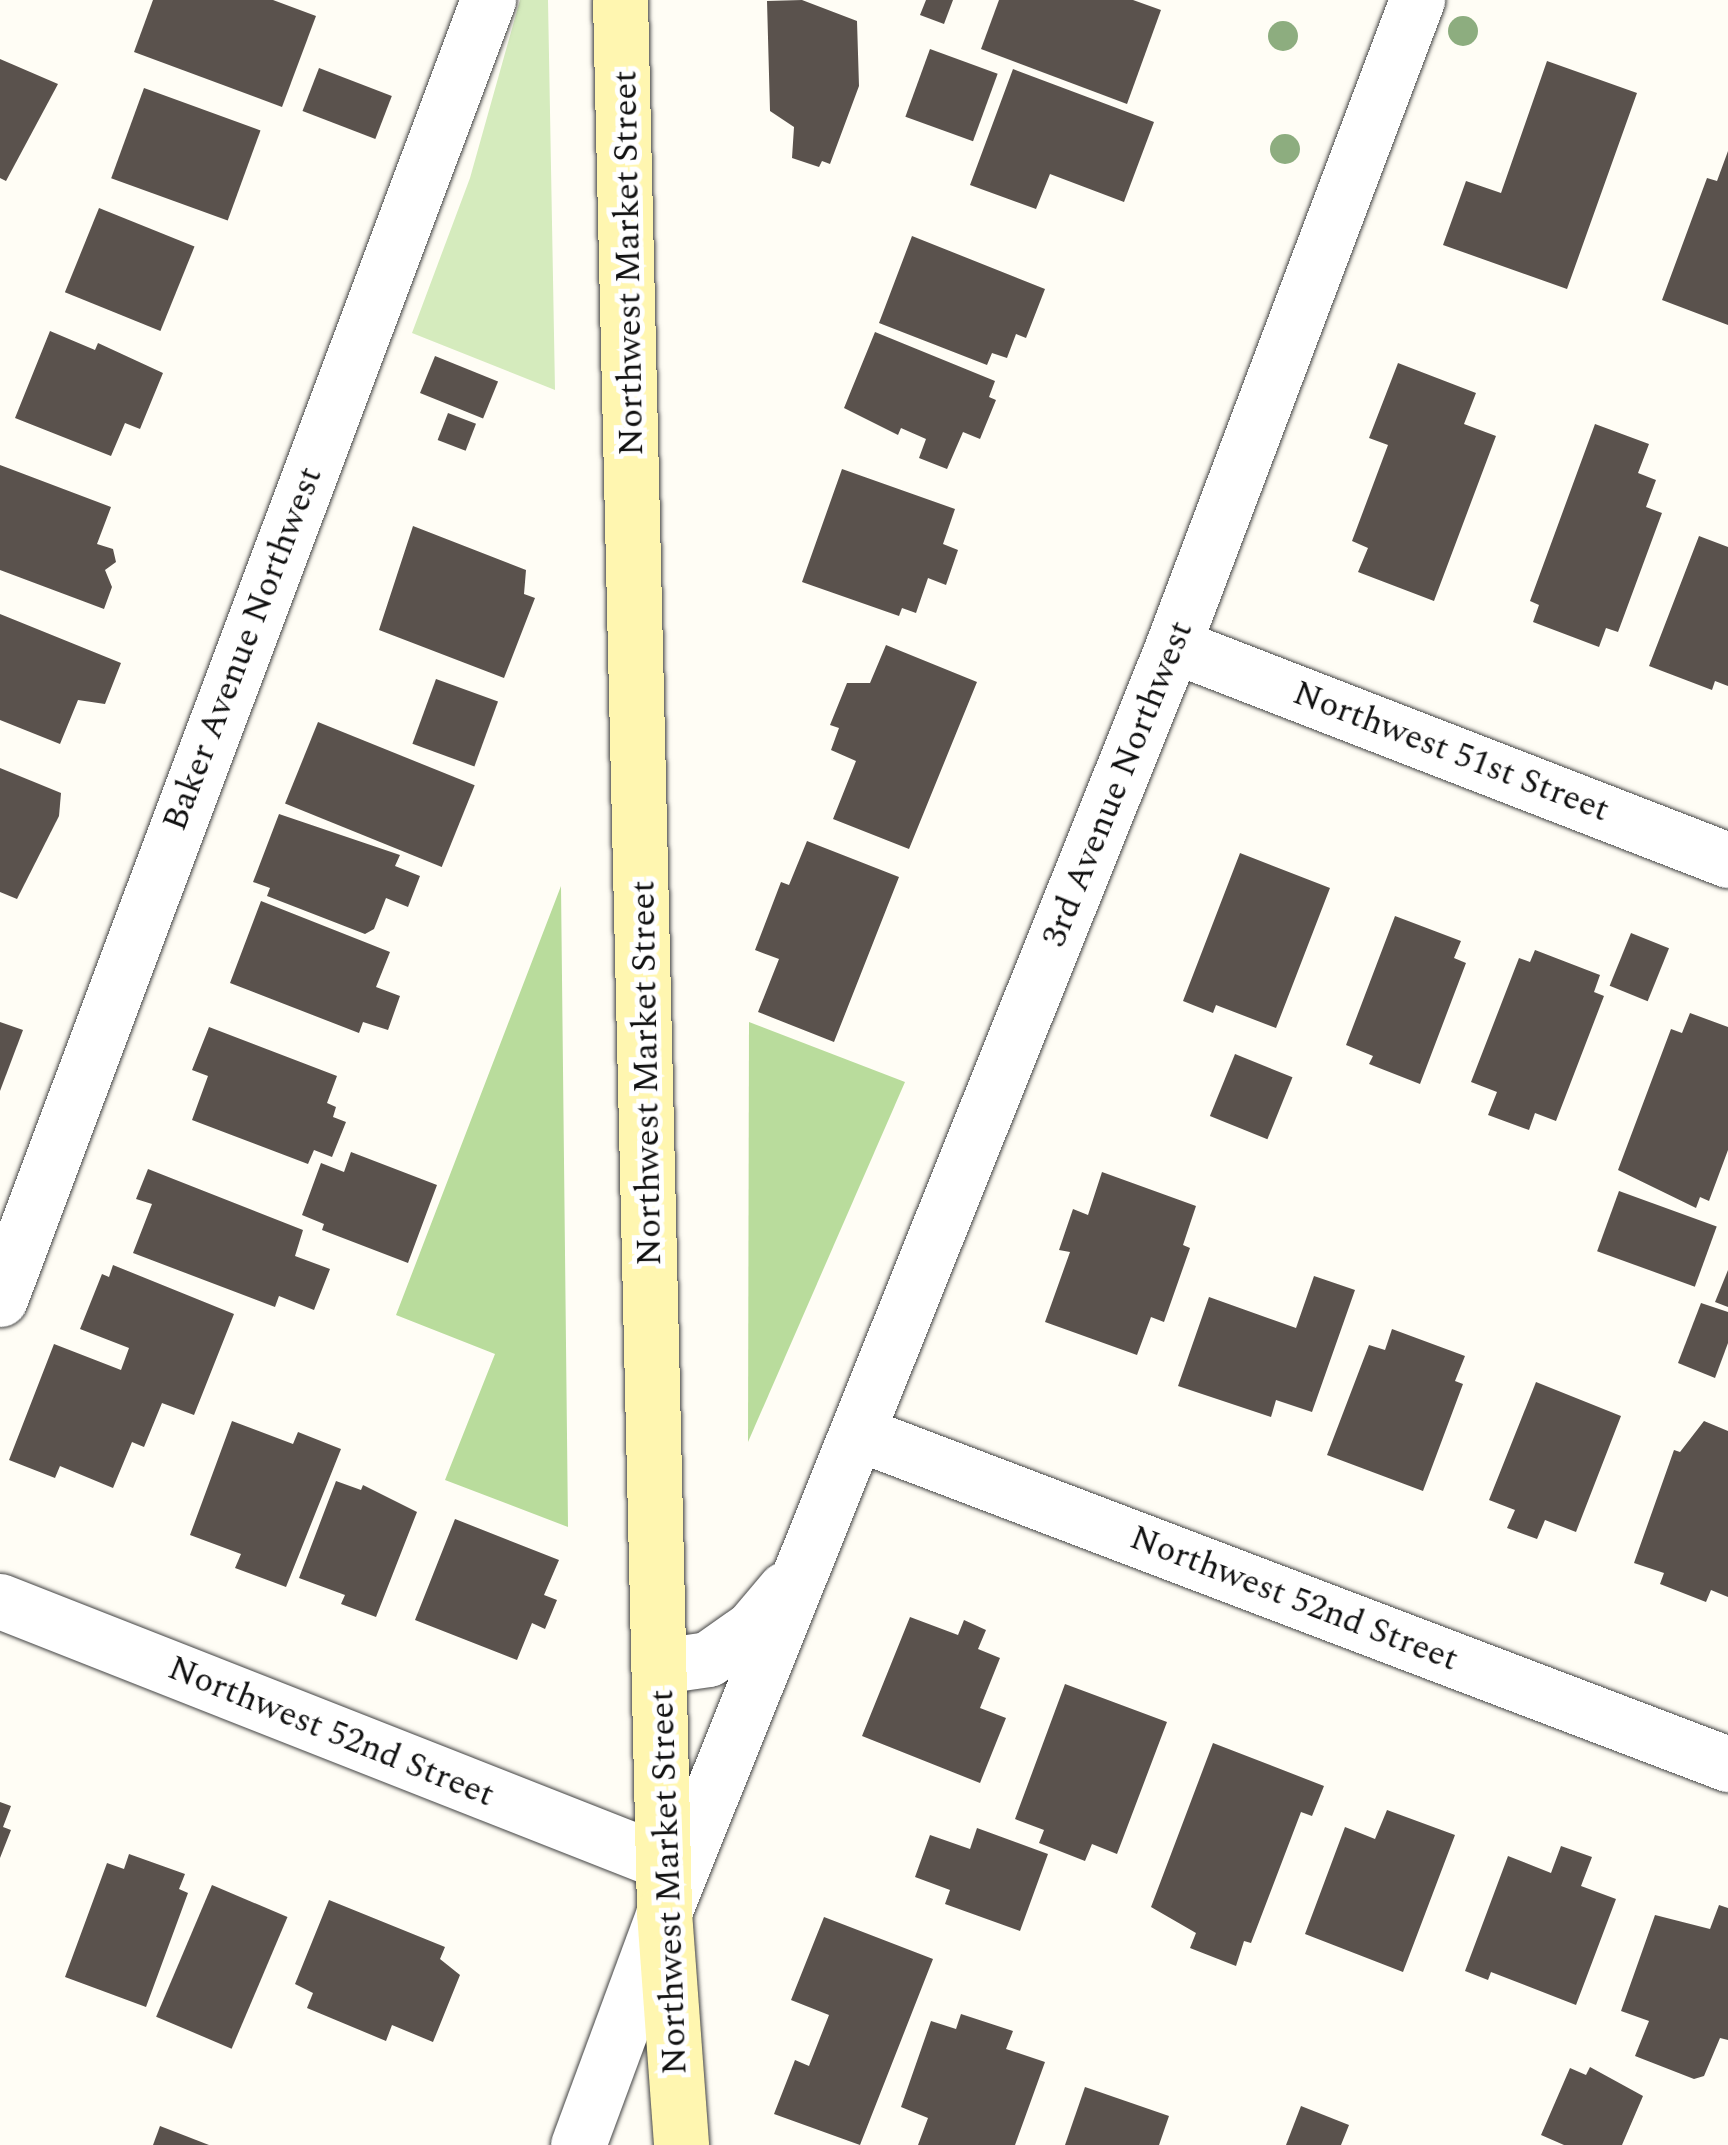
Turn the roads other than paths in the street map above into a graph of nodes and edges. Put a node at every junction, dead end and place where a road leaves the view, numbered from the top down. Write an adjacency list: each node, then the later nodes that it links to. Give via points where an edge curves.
1 (488, 0): 6 (street, Baker Avenue Northwest)
2 (620, 0): 10 (main road, Northwest Market Street)
3 (1417, 0): 4 (street, 3rd Avenue Northwest)
4 (1173, 645): 5 (street, Northwest 51st Street); 7 (street, 3rd Avenue Northwest)
5 (1728, 860)
6 (0, 1299)
7 (860, 1434): 8 (street, 3rd Avenue Northwest); 11 (street, Northwest 52nd Street)
8 (806, 1564): 10 (street, 3rd Avenue Northwest, via 752,1628 708,1659); 12 (street, 3rd Avenue Northwest)
9 (0, 1602): 12 (street, Northwest 52nd Street)
10 (660, 1666): 12 (main road, Northwest Market Street)
11 (1728, 1764)
12 (664, 1887): 13 (street, 3rd Avenue Northwest); 14 (main road, Northwest Market Street)
13 (578, 2145)
14 (681, 2145)

